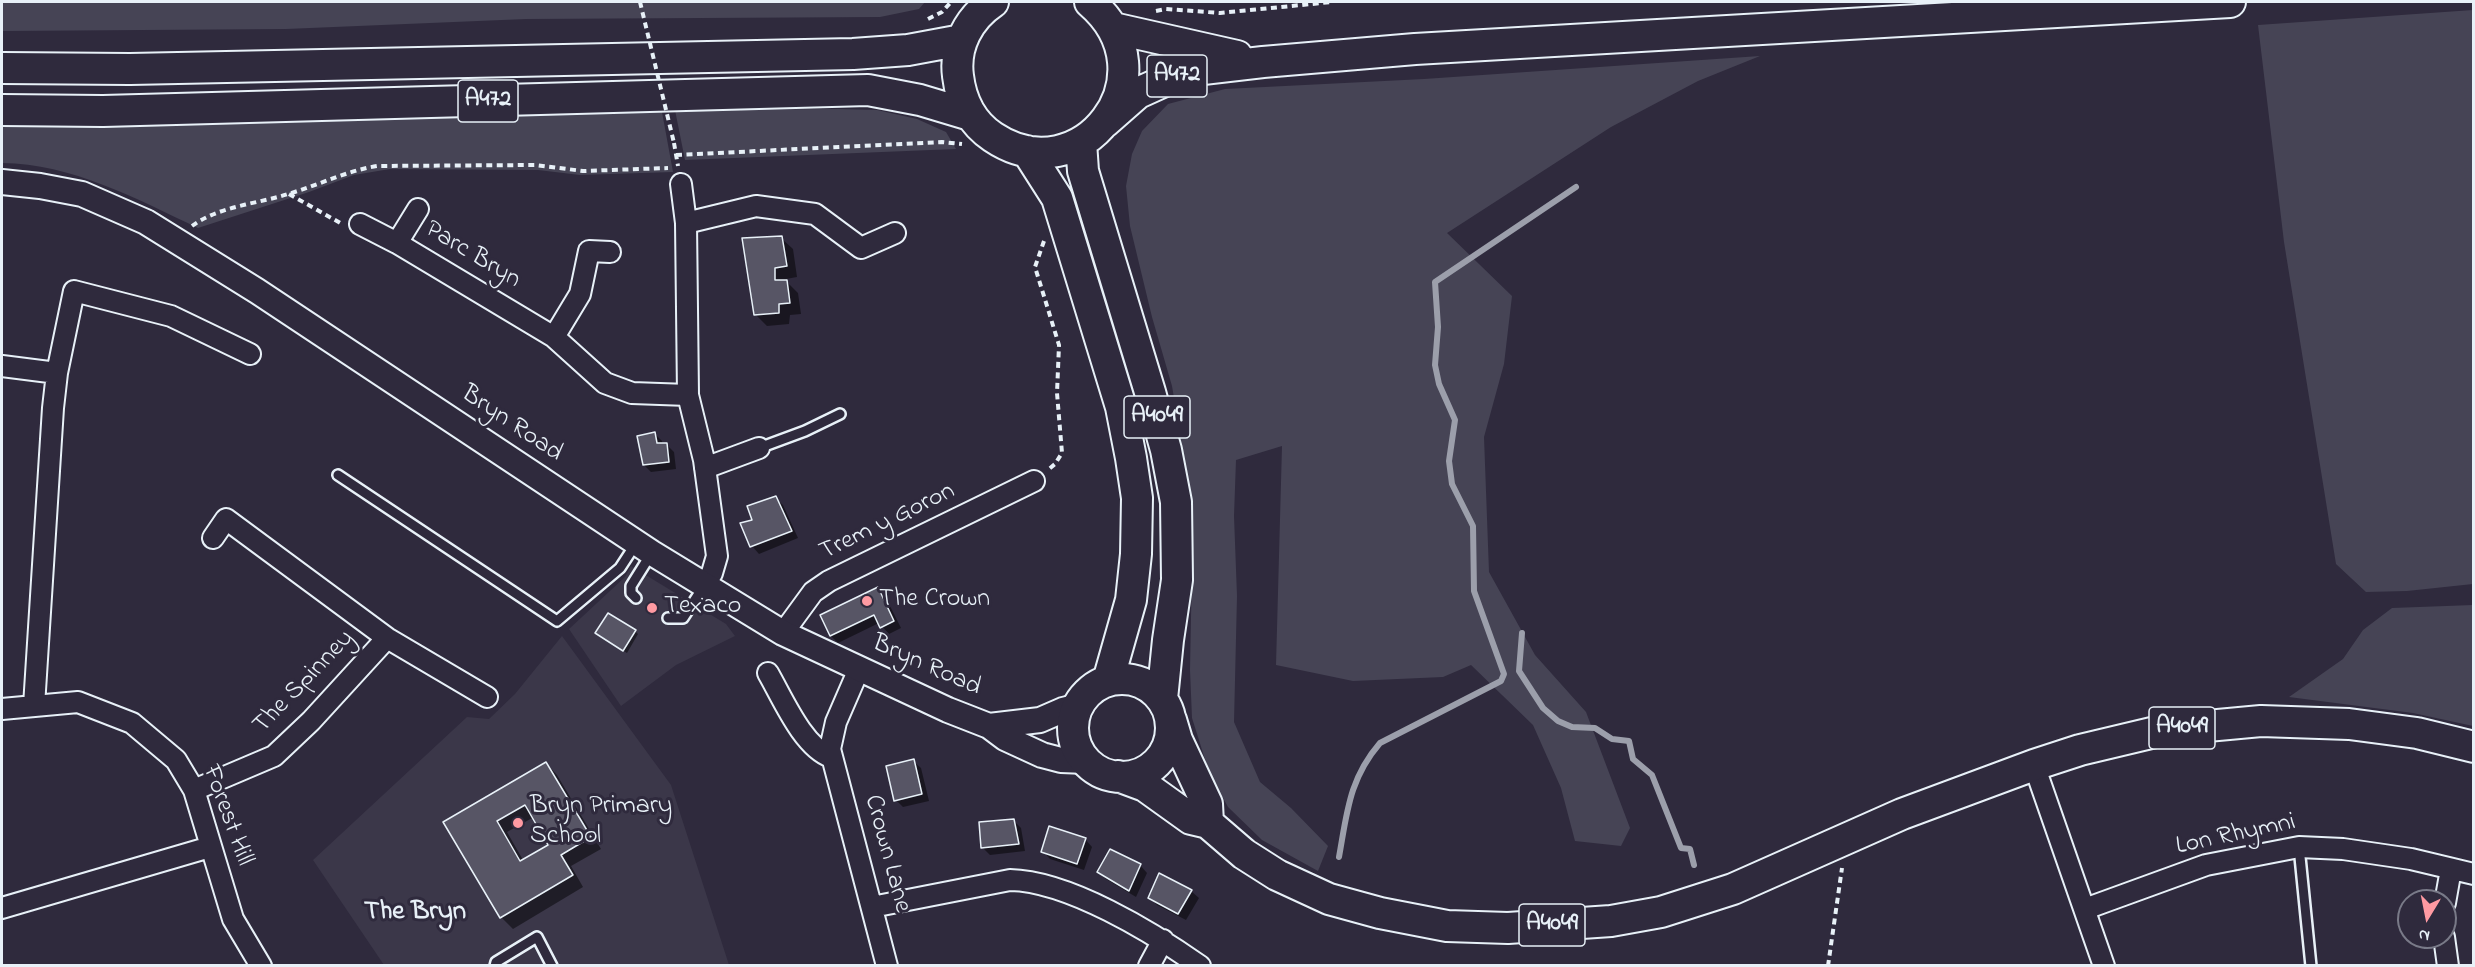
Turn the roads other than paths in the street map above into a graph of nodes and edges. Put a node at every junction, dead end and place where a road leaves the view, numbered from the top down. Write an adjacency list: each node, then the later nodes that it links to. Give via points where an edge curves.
1 (1090, 2): 5 (main road)
2 (2230, 2): 4 (main road, A472)
3 (987, 4): 6 (main road, via 970,23)
4 (2036, 8): 7 (main road, A472)
5 (1113, 28): 7 (main road, A472); 11 (main road, via 1122,52 1124,77 1118,101)
6 (962, 40): 8 (main road, A472, via 908,50 853,54 130,69); 10 (main road, via 957,65 960,91)
7 (1263, 62): 11 (main road, A472, via 1203,69 1171,78 1138,93)
8 (2, 68)
9 (2, 110): 10 (main road, A472, via 103,111 868,90)
10 (970, 115): 13 (main road, via 1005,145)
11 (1105, 122): 12 (main road)
12 (1081, 142): 13 (main road, via 1055,151); 45 (main road, A4049, via 1083,171 1150,392 1176,502 1177,580 1168,640)
13 (1027, 152): 41 (main road, A4049, via 1058,198 1121,407 1131,458 1137,498 1136,554 1131,600)
14 (679, 176): 17 (street)
15 (2, 182): 33 (street, Bryn Road, via 82,195 146,222 257,291)
16 (418, 208): 20 (street)
17 (686, 223): 19 (street, via 756,206 815,214 861,248); 26 (street)
18 (360, 224): 20 (street, Parc Bryn)
19 (896, 233)
20 (397, 243): 22 (street, Parc Bryn)
21 (610, 252): 22 (street, via 589,251 580,294)
22 (554, 337): 26 (street, Parc Bryn, via 605,383 632,393)
23 (250, 354): 25 (street, via 171,316 74,291)
24 (2, 366): 25 (street)
25 (57, 373): 43 (street)
26 (688, 395): 29 (street)
27 (840, 414): 28 (lane)
28 (759, 448): 29 (street)
29 (705, 468): 34 (street, via 717,556)
30 (338, 475): 33 (lane, via 557,621)
31 (1034, 481): 37 (street, Trem y Goron, via 829,581 813,592)
32 (213, 538): 38 (street, The Spinney, via 225,519)
33 (644, 548): 34 (street, Bryn Road); 35 (lane, via 631,586)
34 (704, 586): 36 (lane, via 683,618); 37 (street, Bryn Road)
35 (636, 598)
36 (668, 618)
37 (783, 633): 39 (street, Bryn Road)
38 (387, 638): 42 (street, The Spinney); 53 (street, The Spinney, via 274,756)
39 (859, 669): 47 (street, Bryn Road); 49 (street, Crown Lane, via 836,722)
40 (768, 673): 49 (street, via 808,740 820,753)
41 (1108, 681): 44 (main road, via 1089,692); 45 (main road, via 1140,682)
42 (487, 697)
43 (34, 706): 46 (street, Forest Hill); 53 (street, Forest Hill, via 78,702 132,723 176,760)
44 (1079, 706): 47 (street, Bryn Road, via 1040,720); 50 (main road, via 1073,724 1075,741)
45 (1165, 706): 52 (main road, via 1172,731 1161,759 1129,777); 54 (main road, A4049, via 1207,804)
46 (2, 709)
47 (989, 726): 50 (street, Bryn Road, via 1005,738 1042,754)
48 (2474, 747): 51 (main road, A4049, via 2417,733 2349,724 2261,721 2164,730)
49 (831, 757): 60 (street, Crown Lane)
50 (1086, 761): 52 (main road, via 1099,771)
51 (2034, 765): 54 (main road, A4049, via 1902,814 1733,889 1661,912 1611,921 1508,928 1447,926 1380,913 1329,899 1277,875 1244,854); 62 (street)
52 (1119, 776): 54 (main road, A4049, via 1145,786 1191,819)
53 (194, 790): 55 (street, Forest Hill)
54 (1208, 823)
55 (210, 847): 61 (street); 65 (street, Forest Hill, via 232,919)
56 (2299, 847): 57 (street, Lon Rhymni, via 2343,849); 62 (street, Lon Rhymni, via 2206,865); 72 (lane)
57 (2451, 869): 58 (street, Lon Rhymni); 59 (street)
58 (2474, 874)
59 (2447, 889)
60 (873, 907): 63 (street, via 1027,880 1071,894); 68 (street, Crown Lane)
61 (2, 908)
62 (2085, 909): 71 (street)
63 (1163, 940): 69 (street); 70 (street)
64 (2446, 949): 73 (street)
65 (261, 966)
66 (495, 966): 67 (lane, via 537,937)
67 (552, 966)
68 (887, 966)
69 (1149, 966)
70 (1200, 966)
71 (2104, 966)
72 (2311, 966)
73 (2448, 966)

